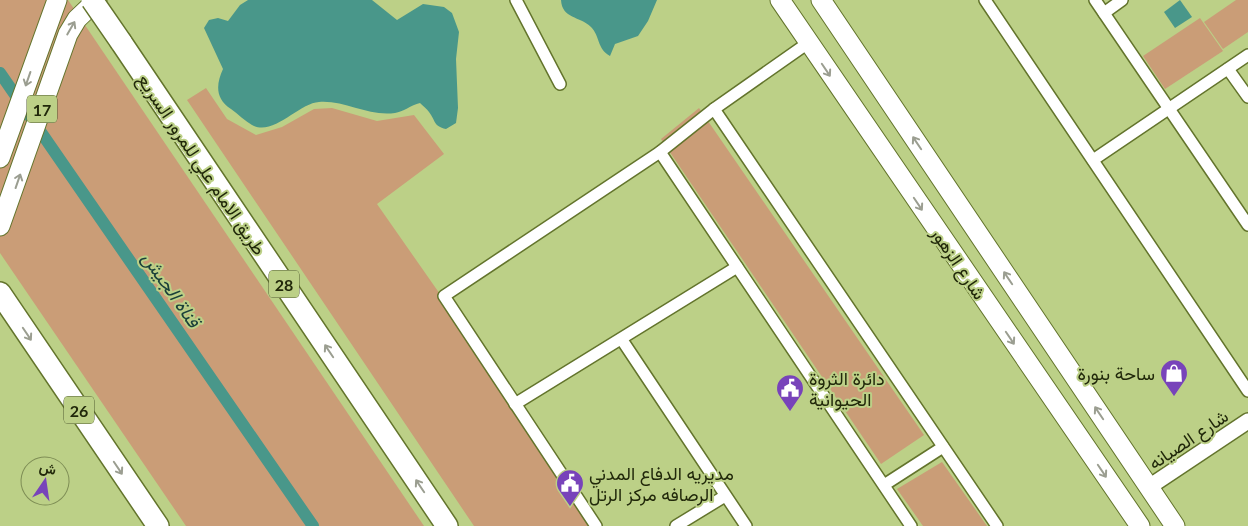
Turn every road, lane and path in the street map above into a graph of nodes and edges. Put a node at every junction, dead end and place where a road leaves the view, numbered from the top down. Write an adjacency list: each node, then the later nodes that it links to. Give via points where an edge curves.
1 (57, 0): 19 (main road, 17, one-way to 19)
2 (92, 0): 34 (highway, طريق الامام علي للمرور السريع / 28, one-way to 2, bridge)
3 (97, 0): 22 (main road, 17, one-way to 3, via 68,34 77,19)
4 (516, 0): 14 (street)
5 (780, 0): 11 (main road, شارع الزهور)
6 (821, 0): 31 (main road, شارع الزهور, one-way to 6)
7 (985, 0): 20 (street)
8 (1095, 0): 10 (street)
9 (1122, 0): 10 (street)
10 (1104, 13): 17 (street)
11 (808, 43): 16 (street); 40 (main road, شارع الزهور, one-way to 40)
12 (1248, 55): 13 (street)
13 (1228, 69): 15 (street); 17 (street)
14 (560, 84)
15 (1248, 97)
16 (714, 109): 18 (street); 29 (street)
17 (1168, 109): 20 (street); 21 (street)
18 (660, 152): 23 (street); 27 (street, via 444,296)
19 (0, 158)
20 (1092, 160): 26 (street)
21 (1248, 224)
22 (0, 226)
23 (737, 267): 25 (street); 30 (street)
24 (0, 293): 33 (highway, 26, one-way to 33)
25 (622, 340): 27 (street); 32 (street)
26 (1248, 391)
27 (515, 404): 35 (street)
28 (1248, 421): 31 (street, شارع الصيانه)
29 (943, 447): 30 (street); 39 (street)
30 (884, 485): 38 (street)
31 (1149, 487): 41 (main road, شارع الزهور)
32 (725, 496): 36 (street); 37 (street)
33 (158, 526)
34 (447, 526)
35 (596, 526)
36 (676, 526)
37 (746, 526)
38 (912, 526)
39 (997, 526)
40 (1140, 526)
41 (1175, 526)

